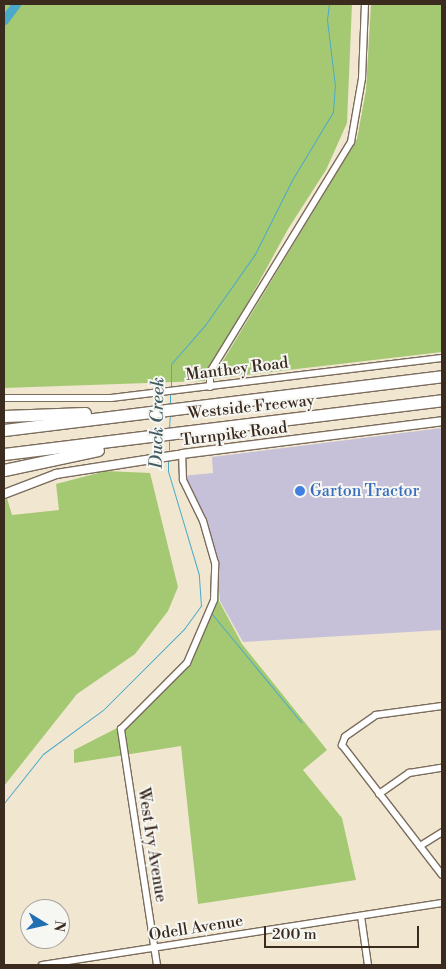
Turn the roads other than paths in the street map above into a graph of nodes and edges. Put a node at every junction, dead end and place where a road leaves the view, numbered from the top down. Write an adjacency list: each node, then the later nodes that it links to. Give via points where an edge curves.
1 (365, 4): 4 (street, via 362,78 351,142 210,372)
2 (442, 358): 4 (street, Manthey Road)
3 (442, 376): 7 (highway, Westside Freeway)
4 (210, 386): 5 (street, Manthey Road, via 106,398)
5 (4, 398)
6 (442, 400): 11 (highway, Westside Freeway)
7 (124, 415): 8 (highway, via 113,412); 10 (highway, Westside Freeway)
8 (4, 416)
9 (442, 421): 13 (street, Turnpike Road)
10 (4, 430)
11 (150, 436): 12 (highway, Westside Freeway); 14 (highway, via 134,444)
12 (4, 454)
13 (180, 455): 15 (street, Turnpike Road, via 56,474); 24 (street, West Ivy Avenue, via 183,480 203,521 215,563 214,600 188,663 121,729)
14 (4, 470)
15 (4, 494)
16 (442, 706): 18 (street, via 376,715 342,742)
17 (442, 768): 18 (street, via 409,773)
18 (379, 794): 20 (street)
19 (442, 832): 20 (street)
20 (420, 846): 21 (street)
21 (442, 875)
22 (442, 903): 23 (street, Odell Avenue)
23 (361, 916): 24 (street, Odell Avenue); 27 (street)
24 (154, 949): 25 (street, Odell Avenue); 26 (street, West Ivy Avenue)
25 (42, 965)
26 (157, 965)
27 (368, 965)

